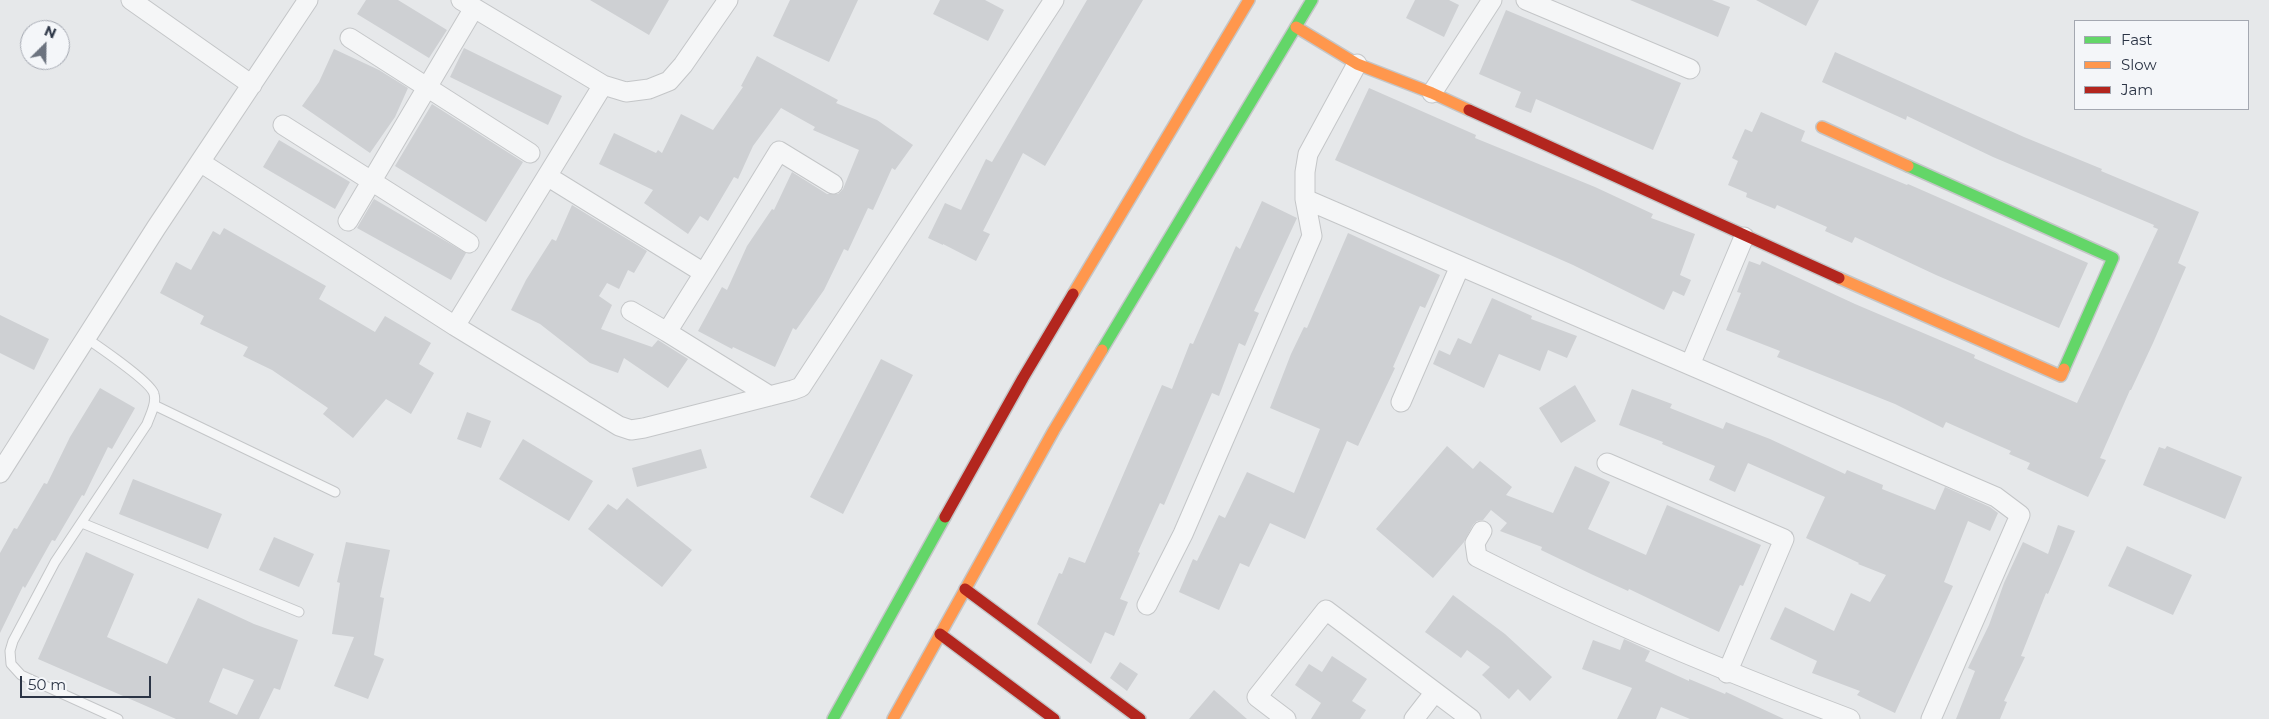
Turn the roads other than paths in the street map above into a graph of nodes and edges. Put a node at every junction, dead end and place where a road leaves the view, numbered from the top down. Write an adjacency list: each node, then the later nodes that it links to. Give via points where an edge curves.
1 (131, 0): 14 (street)
2 (308, 0): 14 (street)
3 (728, 0): 15 (street, via 669,81 649,89 626,92)
4 (1054, 0): 36 (street, via 808,379 793,390)
5 (1249, 0): 51 (street, via 1023,378)
6 (1312, 0): 10 (street)
7 (1492, 0): 17 (street)
8 (1526, 0): 13 (street)
9 (468, 4): 15 (street); 16 (street)
10 (1296, 27): 12 (street); 44 (street, via 1059,422)
11 (350, 38): 16 (street)
12 (1357, 64): 17 (street); 25 (street, via 1308,154)
13 (1690, 69)
14 (252, 84): 21 (street)
15 (603, 85): 22 (street)
16 (427, 88): 20 (street); 23 (street)
17 (1432, 93): 27 (street)
18 (283, 125): 23 (street)
19 (1822, 127): 27 (street, via 2113,258 2061,376)
20 (530, 153)
21 (200, 162): 32 (street); 34 (street)
22 (547, 176): 30 (street); 32 (street)
23 (371, 182): 26 (street); 28 (street)
24 (833, 184): 30 (street, via 779,151)
25 (1305, 199): 29 (street); 45 (street, via 1312,236 1182,534)
26 (348, 221)
27 (1744, 237): 35 (street)
28 (469, 243)
29 (1460, 266): 35 (street); 37 (street)
30 (704, 273): 33 (street)
31 (632, 311): 33 (street)
32 (455, 326): 36 (street, via 619,426 631,430)
33 (667, 332): 36 (street)
34 (86, 338): 38 (lane, via 146,383 154,394); 40 (street)
35 (1690, 365): 59 (street, via 1996,497 2020,515)
36 (770, 396)
37 (1401, 402)
38 (154, 405): 41 (lane); 42 (lane, via 147,424)
39 (1607, 463): 48 (street, via 1784,539)
40 (0, 473)
41 (335, 492)
42 (82, 523): 46 (lane); 50 (lane, via 43,583 13,641 11,664 21,675)
43 (1482, 532): 48 (street, via 1475,543 1477,557 1539,589)
44 (965, 589): 47 (street); 54 (street)
45 (1147, 606)
46 (299, 612)
47 (940, 634): 52 (street); 53 (street)
48 (1727, 673): 58 (street)
49 (1435, 692): 55 (street, via 1326,610 1257,697); 56 (street); 57 (street)
50 (118, 719)
51 (833, 719)
52 (893, 719)
53 (1054, 719)
54 (1140, 719)
55 (1286, 719)
56 (1414, 719)
57 (1471, 719)
58 (1850, 719)
59 (1931, 719)

